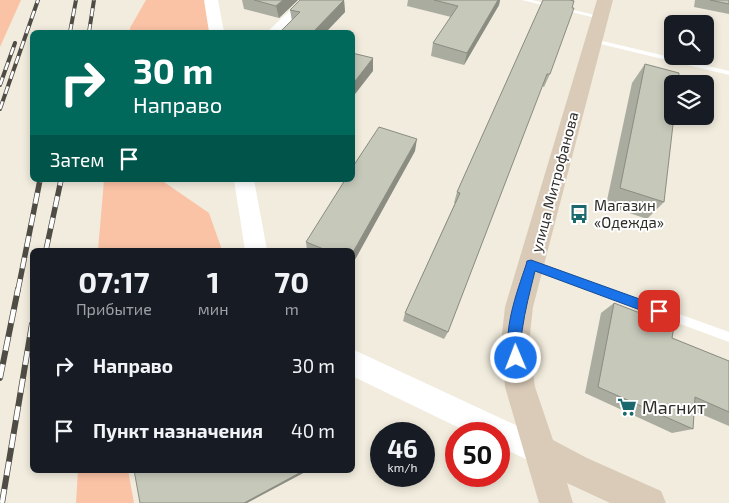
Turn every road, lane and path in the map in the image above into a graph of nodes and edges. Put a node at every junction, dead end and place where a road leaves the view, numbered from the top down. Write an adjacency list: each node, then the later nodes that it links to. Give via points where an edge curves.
1 (211, 0): 5 (street)
2 (307, 0): 6 (street)
3 (525, 0): 4 (lane)
4 (602, 8): 7 (main road, улица Митрофанова)
5 (217, 30)
6 (275, 30)
7 (594, 40): 8 (lane); 11 (main road, улица Митрофанова)
8 (729, 73)
9 (244, 182): 10 (street)
10 (256, 248)
11 (531, 265): 12 (lane); 14 (main road, улица Митрофанова, via 519,307 515,343 520,388)
12 (729, 337)
13 (355, 363): 14 (street)
14 (540, 451): 15 (main road, улица Митрофанова); 16 (main road)
15 (556, 503)
16 (649, 503)

